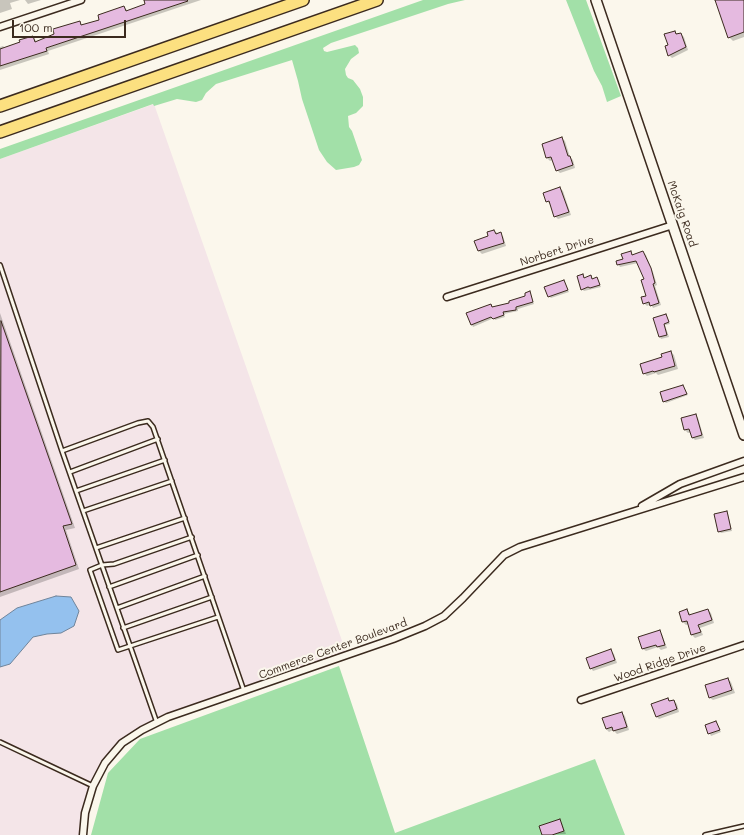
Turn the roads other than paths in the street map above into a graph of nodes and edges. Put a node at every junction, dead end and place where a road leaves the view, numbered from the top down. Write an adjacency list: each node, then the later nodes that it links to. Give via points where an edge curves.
1 (81, 0): 5 (street)
2 (304, 0): 6 (highway)
3 (377, 0): 7 (highway)
4 (596, 0): 8 (street, McKaig Road)
5 (0, 27)
6 (0, 106)
7 (0, 132)
8 (673, 224): 10 (street, Norbert Drive); 11 (street, McKaig Road)
9 (0, 265): 13 (lane)
10 (447, 297)
11 (744, 435)
12 (158, 439): 13 (lane, via 148,422); 14 (lane); 16 (lane)
13 (62, 451): 16 (lane)
14 (165, 460): 18 (lane); 19 (lane)
15 (744, 461): 21 (street, Commerce Center Boulevard, via 680,484)
16 (70, 472): 19 (lane)
17 (744, 477): 21 (street, Commerce Center Boulevard)
18 (172, 481): 20 (lane); 22 (lane)
19 (76, 491): 20 (lane)
20 (84, 511): 24 (lane)
21 (630, 512): 35 (street, Commerce Center Boulevard, via 538,540 504,555 444,616 425,626)
22 (185, 518): 23 (lane); 24 (lane)
23 (192, 537): 25 (lane); 26 (lane, via 114,564)
24 (96, 548): 26 (lane)
25 (198, 555): 27 (lane); 28 (lane)
26 (102, 565): 28 (lane); 34 (lane, via 90,570 118,650)
27 (205, 576): 29 (lane); 30 (lane)
28 (109, 587): 30 (lane)
29 (212, 597): 31 (lane); 32 (lane)
30 (117, 608): 32 (lane)
31 (218, 617): 34 (lane); 35 (lane)
32 (123, 628): 34 (lane)
33 (744, 645): 36 (street, Wood Ridge Drive)
34 (130, 646): 37 (lane)
35 (244, 691): 37 (street, Commerce Center Boulevard)
36 (582, 700)
37 (157, 723): 39 (street, Commerce Center Boulevard, via 122,743 105,763)
38 (0, 742): 39 (lane)
39 (93, 786): 41 (street, Commerce Center Boulevard, via 85,813)
40 (744, 826): 42 (lane)
41 (83, 835)
42 (705, 835)

